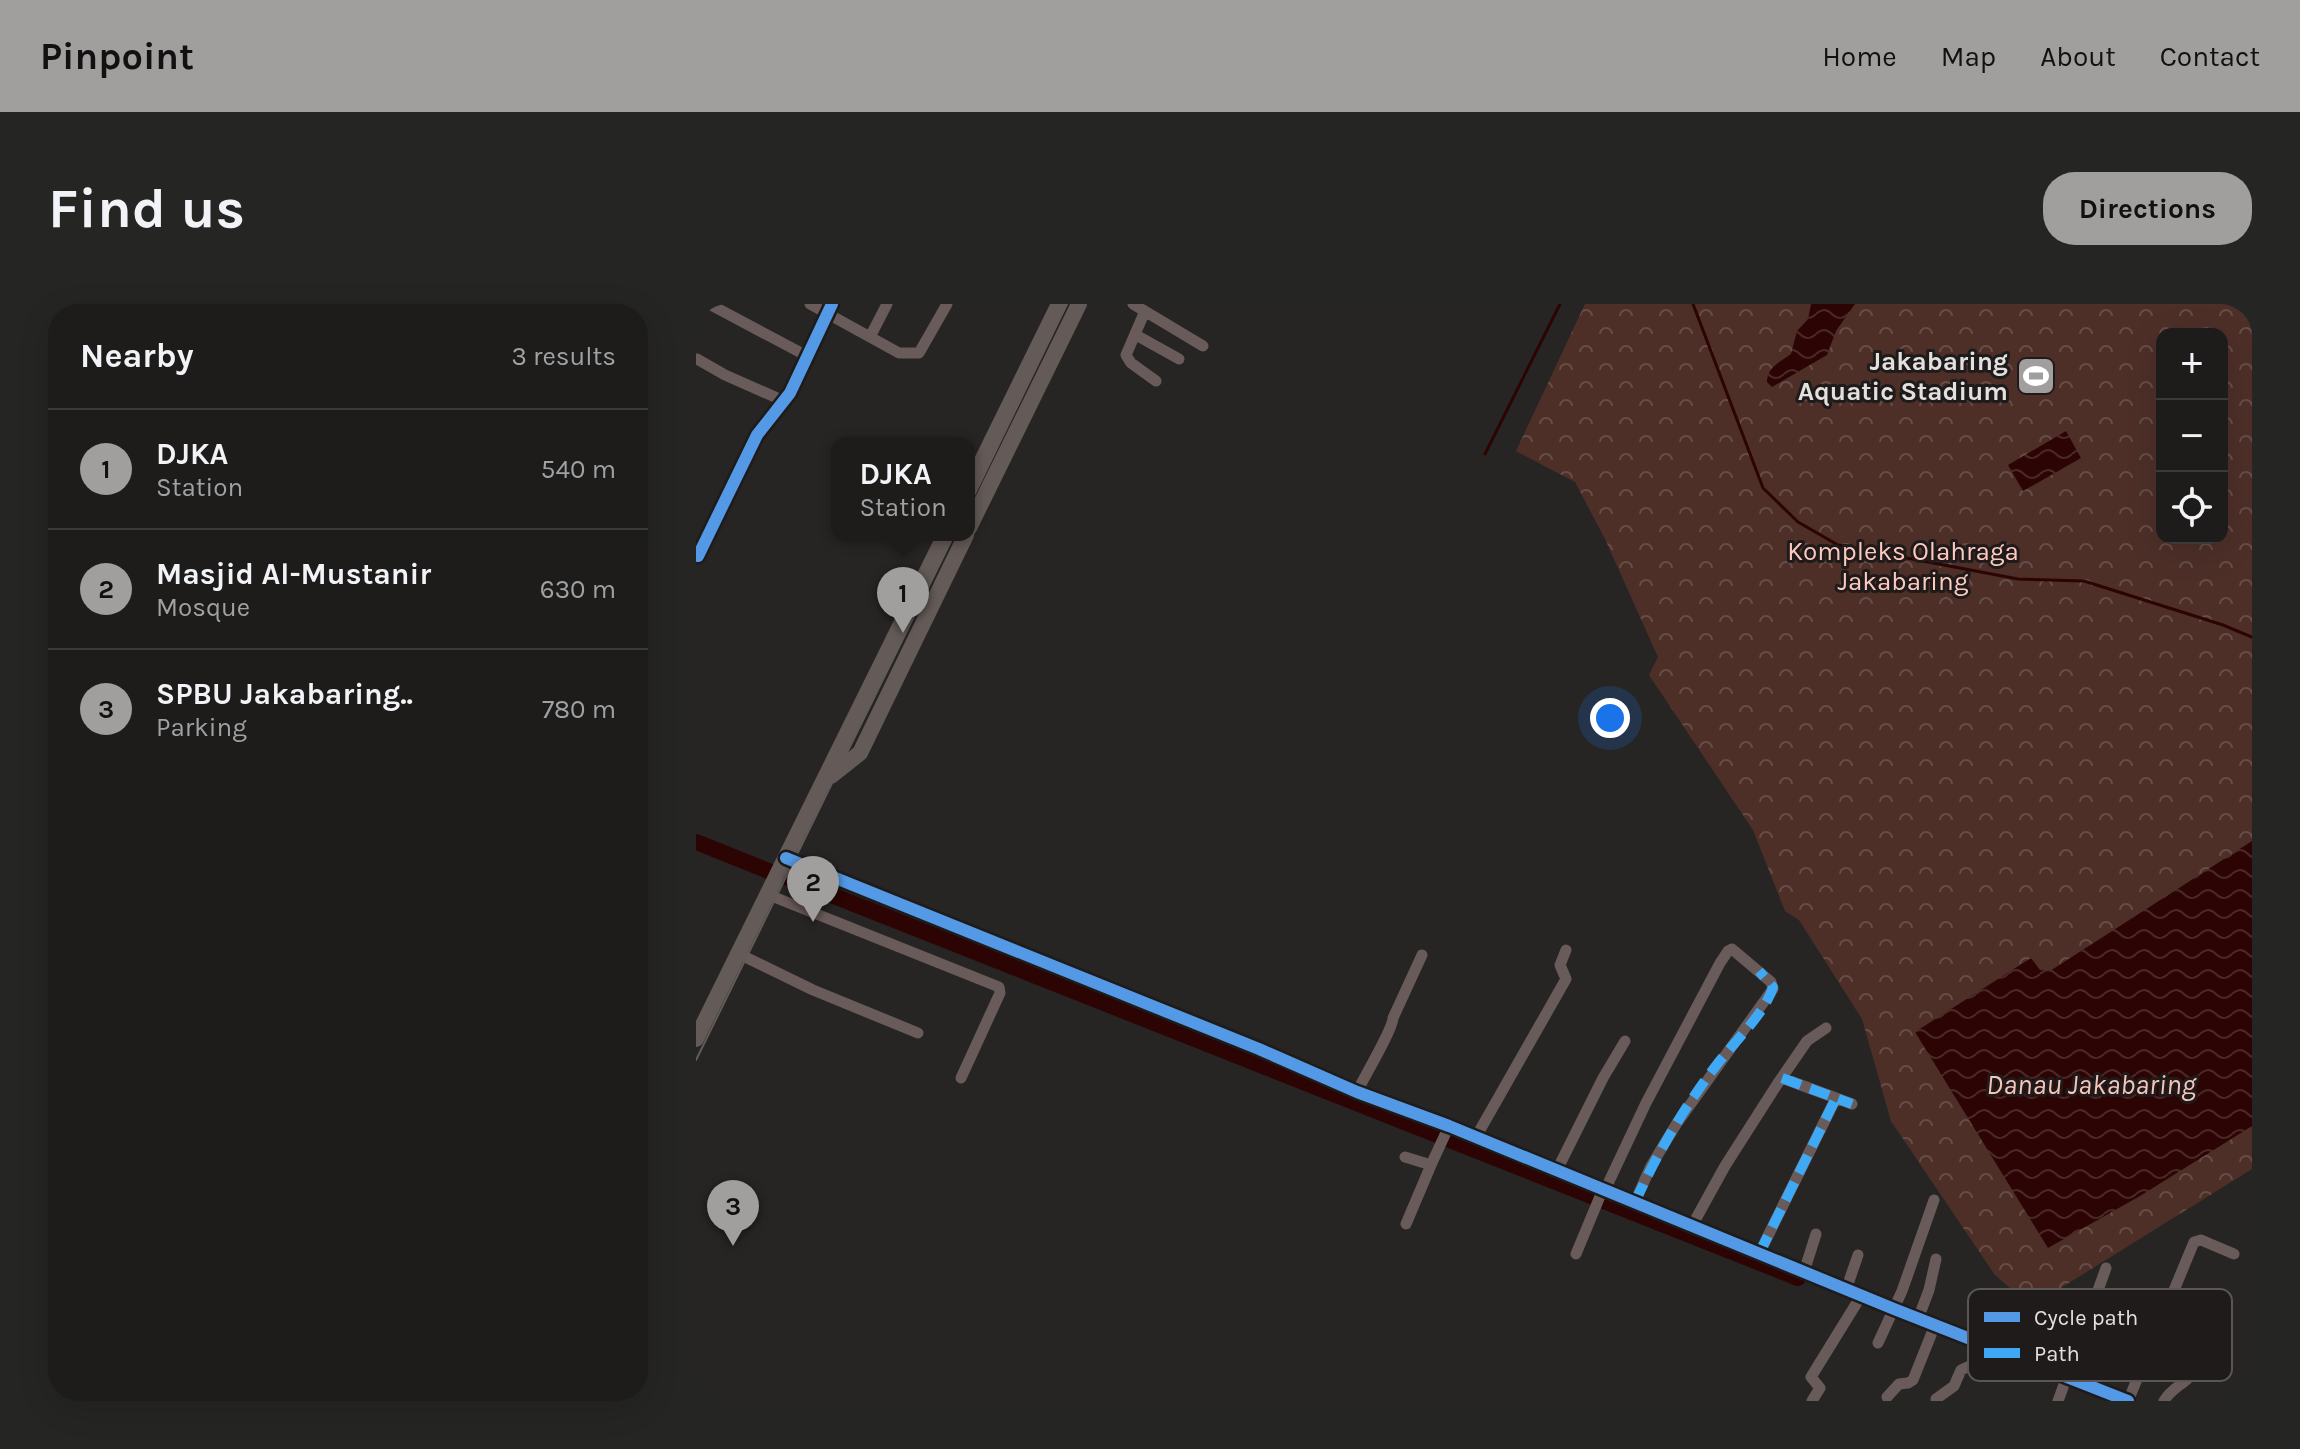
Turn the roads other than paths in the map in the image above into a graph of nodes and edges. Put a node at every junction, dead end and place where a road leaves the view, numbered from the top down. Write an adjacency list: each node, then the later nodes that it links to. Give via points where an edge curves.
1 (709, 304): 13 (street)
2 (810, 304): 8 (street)
3 (887, 304): 11 (street)
4 (947, 304): 11 (street, via 919,353 899,353)
5 (1059, 304): 18 (highway)
6 (1079, 304): 19 (highway)
7 (1133, 304): 9 (street)
8 (830, 309): 11 (street); 13 (street)
9 (1145, 311): 10 (street); 12 (street)
10 (1136, 335): 15 (street); 16 (street, via 1127,359)
11 (870, 337)
12 (1203, 346)
13 (807, 356): 17 (street)
14 (697, 359): 17 (street)
15 (1179, 359)
16 (1156, 381)
17 (784, 401): 22 (street, via 757,435)
18 (975, 475)
19 (975, 500)
20 (942, 541): 23 (highway)
21 (963, 541): 23 (highway, via 860,753)
22 (698, 556)
23 (827, 779): 24 (highway)
24 (786, 858): 25 (highway); 35 (street)
25 (769, 895): 27 (highway); 33 (street, via 999,987)
26 (1566, 950): 39 (street, via 1560,965 1566,979)
27 (739, 954): 30 (street); 31 (highway)
28 (1422, 955): 35 (street, via 1393,1026)
29 (1826, 1028): 34 (street, via 1807,1041)
30 (918, 1033)
31 (696, 1039)
32 (1625, 1041): 42 (street)
33 (961, 1078)
34 (1782, 1078): 36 (street); 47 (street)
35 (1357, 1092): 38 (street)
36 (1836, 1098): 37 (street); 50 (street)
37 (1852, 1104)
38 (1446, 1134): 39 (street); 41 (street)
39 (1476, 1137): 42 (street)
40 (1405, 1157): 41 (street)
41 (1431, 1165): 46 (street)
42 (1557, 1170): 43 (street)
43 (1605, 1187): 45 (street); 45 (street, via 1713,975 1732,949 1773,989 1677,1123); 49 (street)
44 (1934, 1200): 60 (street)
45 (1635, 1202): 47 (street)
46 (1406, 1224)
47 (1693, 1224): 50 (street)
48 (1816, 1234): 55 (street)
49 (1576, 1254)
50 (1759, 1254): 55 (street)
51 (2234, 1254): 57 (street, via 2194,1242)
52 (1858, 1255): 58 (street)
53 (1936, 1259): 61 (street)
54 (2106, 1268): 56 (street)
55 (1804, 1272): 58 (street)
56 (2099, 1289)
57 (2175, 1289)
58 (1846, 1290): 59 (street)
59 (1861, 1296): 60 (street); 72 (street, via 1811,1377 1820,1388)
60 (1894, 1309): 61 (street); 64 (street)
61 (1918, 1319): 62 (street)
62 (1935, 1325): 63 (street); 70 (street, via 1913,1380 1899,1384)
63 (1968, 1338)
64 (1878, 1343)
65 (1968, 1367): 71 (street)
66 (2066, 1381): 73 (street)
67 (2105, 1381): 69 (street)
68 (2186, 1381): 74 (street, via 2170,1390)
69 (2131, 1394)
70 (1887, 1397)
71 (1936, 1399)
72 (1812, 1401)
73 (2058, 1401)
74 (2164, 1401)

